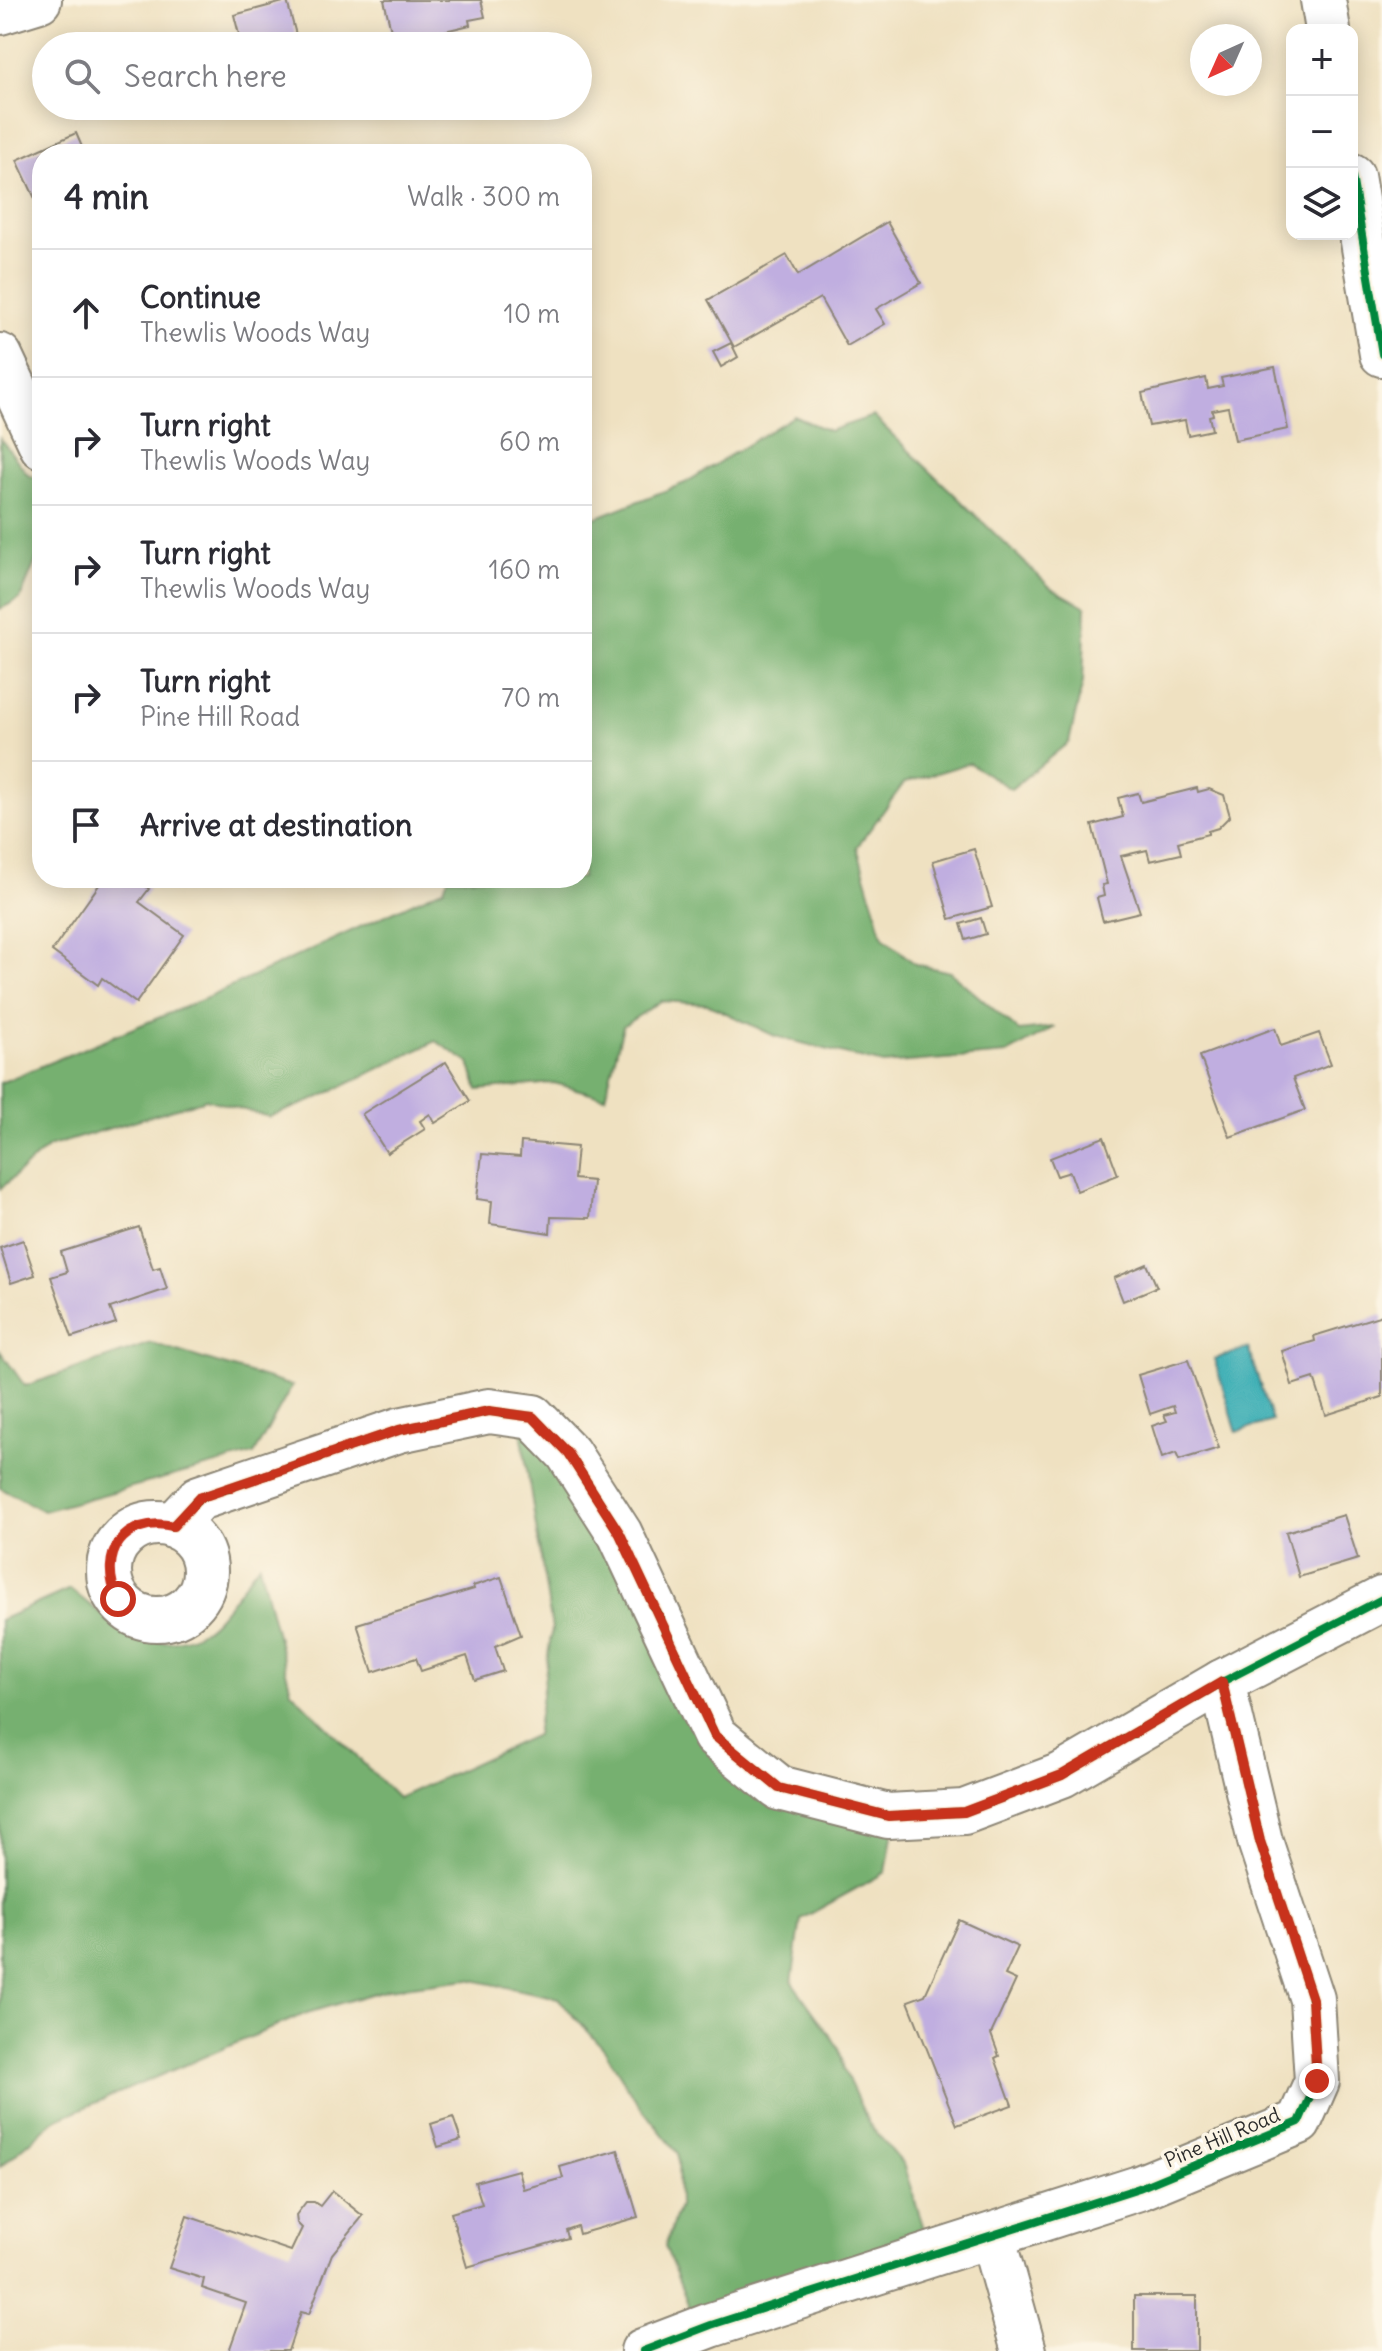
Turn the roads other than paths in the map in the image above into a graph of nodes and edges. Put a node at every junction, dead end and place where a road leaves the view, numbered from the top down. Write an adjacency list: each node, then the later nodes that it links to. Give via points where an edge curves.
1 (39, 0): 3 (street)
2 (1323, 0): 4 (street)
3 (0, 12)
4 (1327, 24)
5 (1358, 212): 6 (street)
6 (1382, 354)
7 (0, 356): 8 (street)
8 (32, 425)
9 (173, 1526): 11 (street, via 199,1498 399,1430 489,1411 533,1417 568,1453 620,1534 715,1736 779,1788 888,1816 964,1812 1062,1775)
10 (1382, 1599): 11 (street)
11 (1222, 1682): 12 (street, Pine Hill Road, via 1260,1841 1312,1999 1317,2081 1299,2122 1139,2188)
12 (992, 2236): 13 (street, Pine Hill Road); 14 (street)
13 (643, 2351)
14 (1024, 2351)

